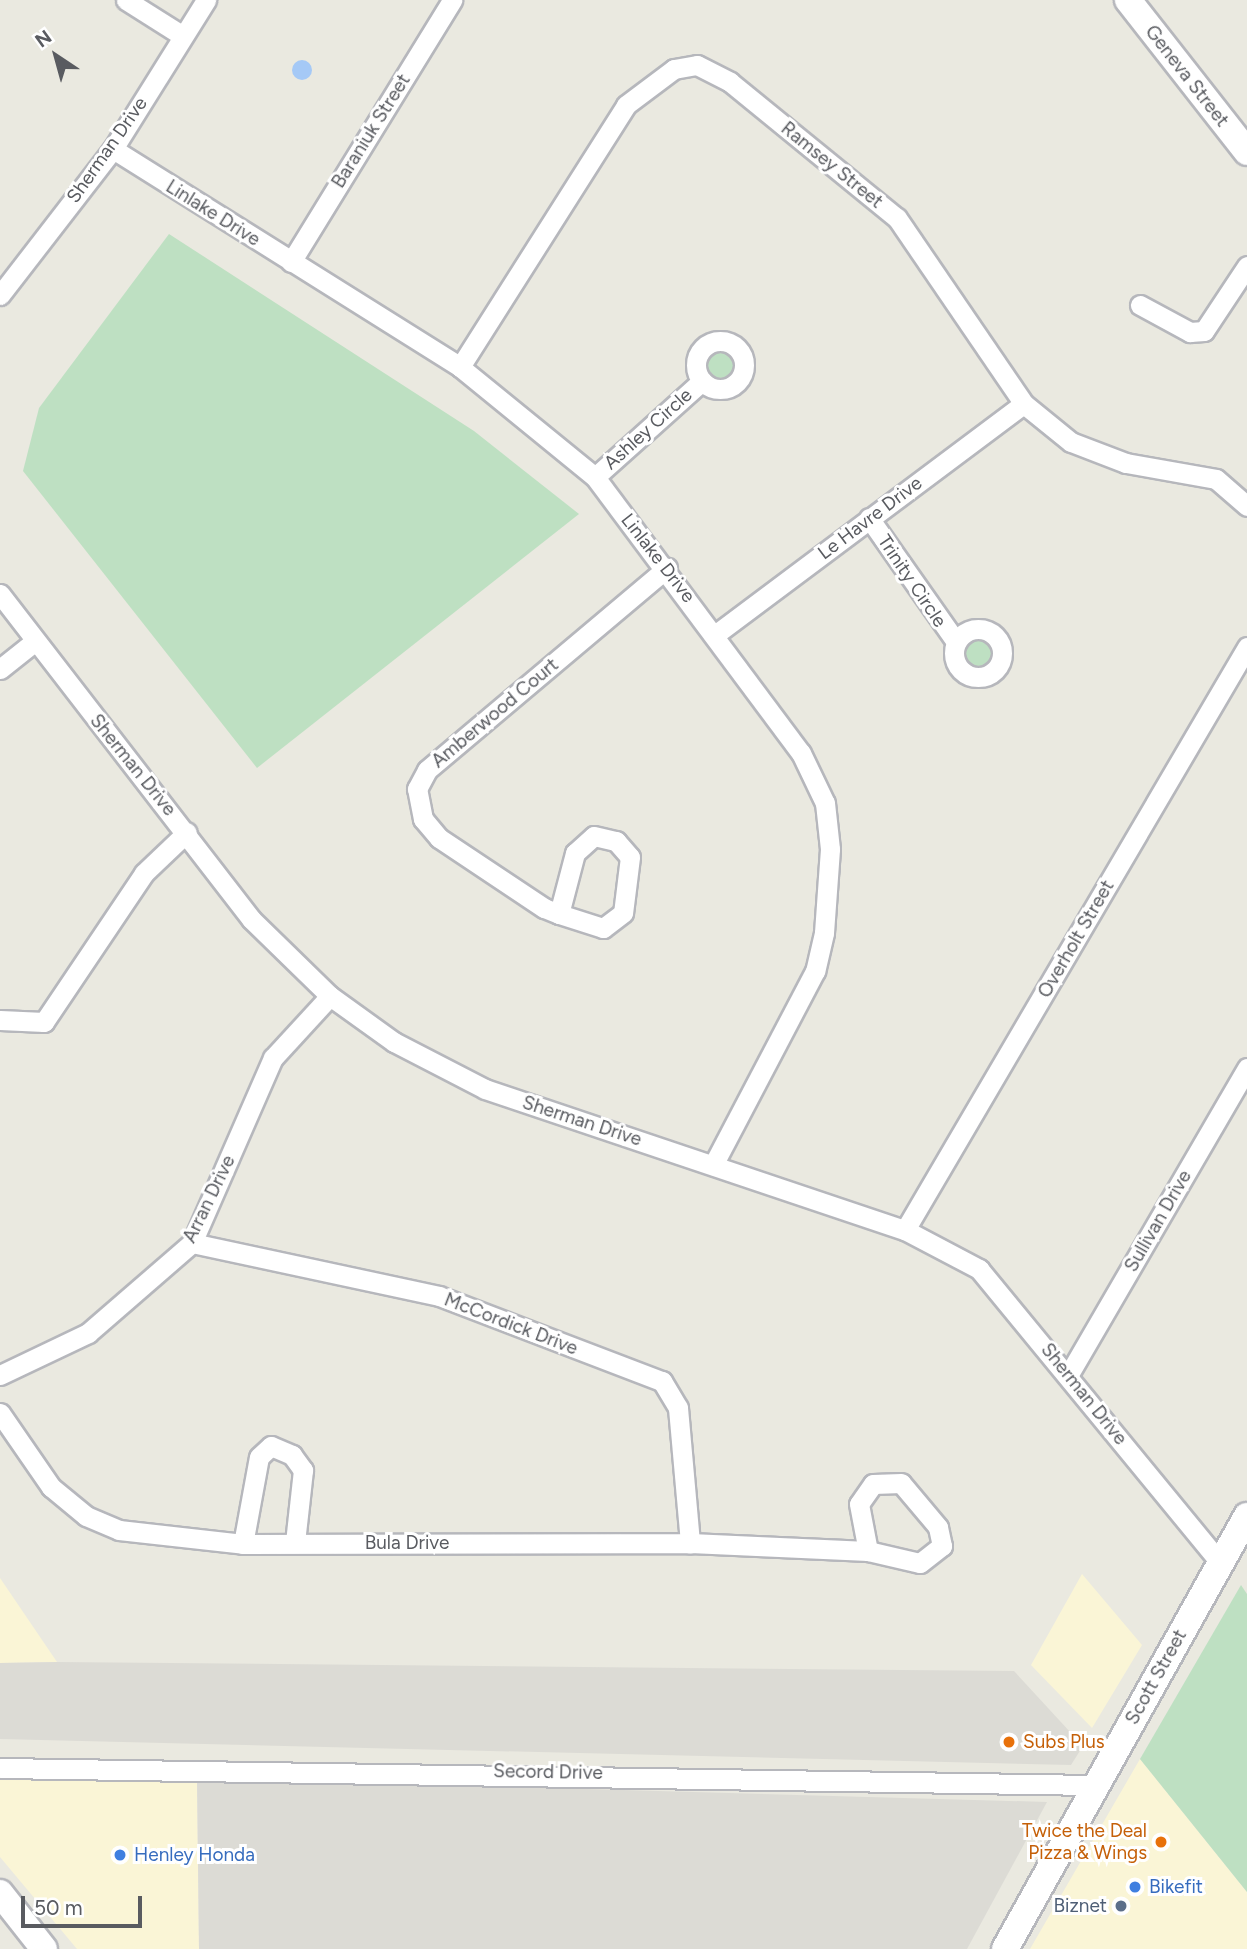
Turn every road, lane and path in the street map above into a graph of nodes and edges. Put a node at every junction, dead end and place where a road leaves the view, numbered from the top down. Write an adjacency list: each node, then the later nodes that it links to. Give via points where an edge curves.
1 (126, 0): 5 (street)
2 (206, 0): 5 (street, Sherman Drive)
3 (452, 0): 8 (street, Baraniuk Street)
4 (1128, 0): 7 (main road, Geneva Street)
5 (183, 36): 6 (street, Sherman Drive)
6 (113, 149): 8 (street, Linlake Drive); 10 (street, Sherman Drive)
7 (1247, 152)
8 (291, 262): 12 (street, Linlake Drive)
9 (1247, 266): 11 (street, via 1204,331 1189,332)
10 (0, 295)
11 (1140, 305)
12 (460, 367): 14 (street, Ramsey Street, via 626,105 674,69 697,65 730,82 897,218); 15 (street, Linlake Drive)
13 (702, 381): 15 (street, Ashley Circle)
14 (1024, 404): 16 (street, Ramsey Street, via 1071,442 1126,463 1216,479); 17 (street, Le Havre Drive)
15 (595, 477): 18 (street, Linlake Drive)
16 (1247, 506)
17 (869, 518): 20 (street, Le Havre Drive); 22 (street, Trinity Circle)
18 (667, 568): 20 (street, Linlake Drive); 26 (street, Amberwood Court, via 427,770 417,789 424,819 439,838)
19 (0, 594): 21 (street, Sherman Drive)
20 (716, 634): 30 (street, Linlake Drive, via 801,752 825,803 830,849 815,971)
21 (34, 642): 24 (street); 25 (street, Sherman Drive)
22 (956, 642)
23 (1246, 652): 31 (street, Overholt Street)
24 (0, 669)
25 (187, 832): 27 (street, Sherman Drive, via 250,919); 28 (street, via 144,873 44,1022)
26 (559, 914): 26 (street, Amberwood Court, via 575,853 594,836 616,841 629,857 622,913 603,928)
27 (330, 996): 30 (street, Sherman Drive, via 394,1042 485,1089); 32 (street, Arran Drive, via 274,1058)
28 (0, 1020)
29 (1247, 1069): 33 (street, Sullivan Drive)
30 (713, 1165): 31 (street, Sherman Drive)
31 (905, 1230): 33 (street, Sherman Drive, via 979,1269)
32 (192, 1243): 34 (street, Arran Drive, via 88,1333); 39 (street, McCordick Drive, via 439,1296 662,1381 678,1408)
33 (1069, 1374): 41 (street, Sherman Drive)
34 (0, 1375)
35 (0, 1413): 38 (street, Bula Drive, via 51,1487 86,1516 119,1530)
36 (1247, 1516): 41 (main road, Scott Street)
37 (295, 1543): 38 (street, Bula Drive); 38 (street, via 303,1470 292,1455 271,1446 259,1457); 39 (street, Bula Drive)
38 (243, 1544)
39 (690, 1544): 40 (street, Bula Drive)
40 (867, 1551): 40 (street, Bula Drive, via 859,1504 873,1485 901,1483 938,1527 942,1546 920,1563)
41 (1220, 1562): 43 (main road, Scott Street)
42 (0, 1768): 43 (street, Secord Drive)
43 (1097, 1784): 46 (main road, Scott Street)
44 (0, 1893): 45 (main road)
45 (44, 1949)
46 (1005, 1949)

